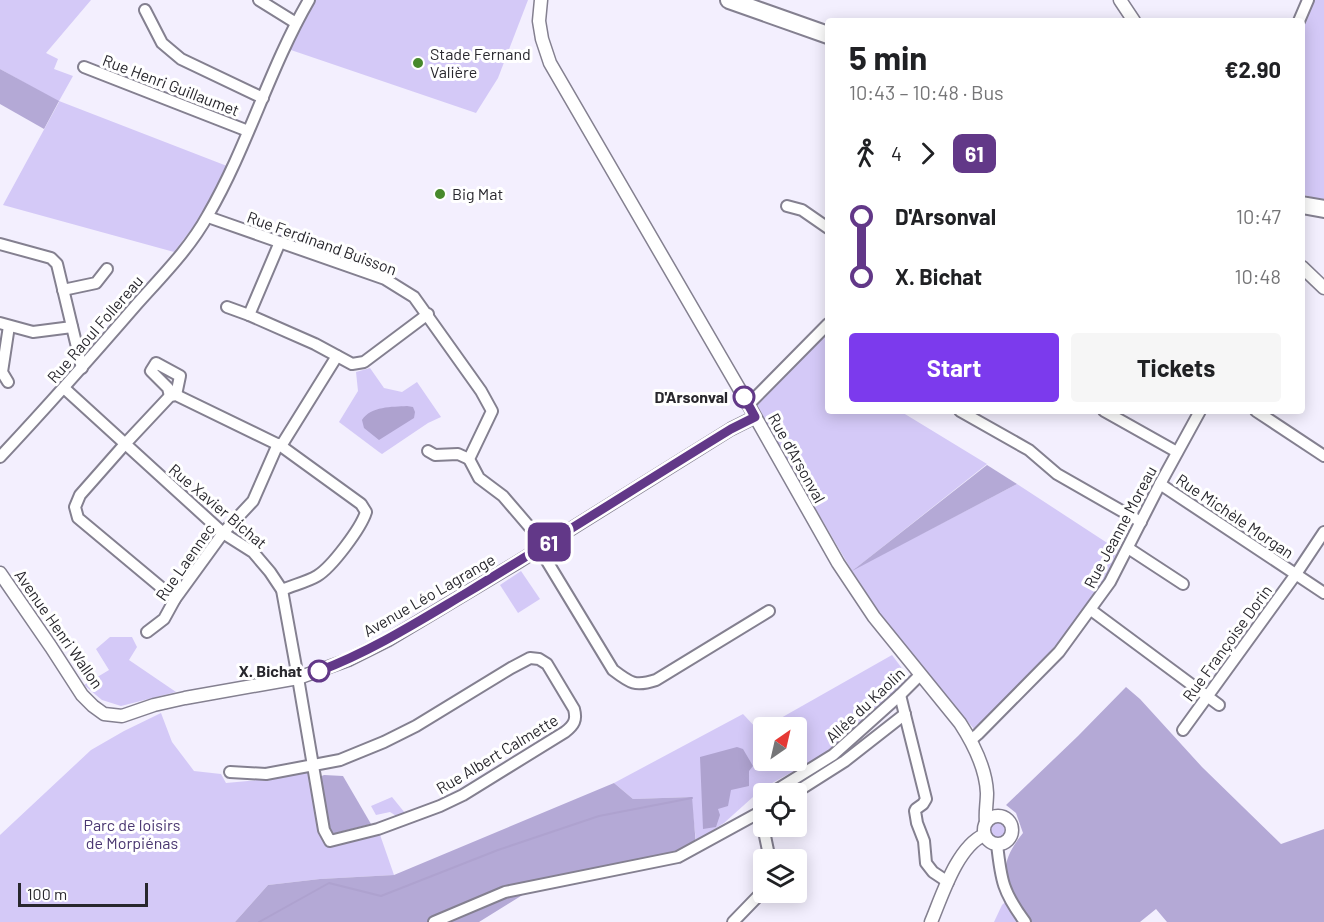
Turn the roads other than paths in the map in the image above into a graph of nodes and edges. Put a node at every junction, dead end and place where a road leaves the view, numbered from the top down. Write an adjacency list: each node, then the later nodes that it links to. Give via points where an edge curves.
1 (259, 0): 10 (street)
2 (309, 0): 10 (street, Rue Raoul Follereau)
3 (541, 0): 38 (street, Rue d'Arsonval, via 539,21 550,63)
4 (729, 0): 11 (main road)
5 (1120, 0): 8 (street)
6 (1308, 0): 9 (street)
7 (145, 10): 13 (street, via 162,43 181,59)
8 (1132, 18)
9 (1300, 18)
10 (296, 23): 13 (street, Rue Raoul Follereau)
11 (825, 34)
12 (84, 67): 14 (street, Rue Henri Guillaumet)
13 (263, 98): 14 (street, Rue Raoul Follereau)
14 (249, 131): 18 (street, Rue Raoul Follereau)
15 (787, 206): 19 (street, via 802,210)
16 (1305, 206): 17 (main road)
17 (1324, 209)
18 (208, 217): 20 (street, Rue Ferdinand Buisson); 33 (street, Rue Raoul Follereau)
19 (825, 226)
20 (280, 242): 27 (street, Rue Ferdinand Buisson, via 385,279 414,297); 28 (street)
21 (0, 244): 25 (street, via 51,258 57,264)
22 (107, 269): 25 (street, via 96,283)
23 (1305, 270): 24 (street)
24 (1324, 288)
25 (63, 290): 30 (street)
26 (227, 307): 28 (street)
27 (428, 314): 34 (street, via 364,362 352,364); 50 (street, Rue Ferdinand Buisson, via 492,411)
28 (249, 315): 34 (street)
29 (5, 325): 30 (street, via 33,332); 36 (street, via 2,372)
30 (72, 327): 32 (street)
31 (825, 327): 38 (street)
32 (75, 340): 33 (street, via 84,348); 35 (street)
33 (99, 349): 35 (street, Rue Raoul Follereau)
34 (337, 356): 45 (street, Rue Laennec)
35 (82, 368): 37 (street, Rue Raoul Follereau)
36 (8, 382)
37 (64, 388): 44 (street, Rue Xavier Bichat); 49 (street, Rue Raoul Follereau)
38 (748, 404): 43 (street, Rue d'Arsonval)
39 (965, 414): 52 (street)
40 (1109, 414): 47 (street)
41 (1198, 414): 47 (street, Rue Jeanne Moreau)
42 (1261, 414): 48 (street)
43 (755, 417): 55 (street, Avenue Léo Lagrange); 66 (street, Rue d'Arsonval, via 838,563)
44 (125, 444): 45 (street, via 173,396); 54 (street, Rue Xavier Bichat); 62 (street, via 80,495 75,507 78,518)
45 (280, 445): 54 (street, Rue Laennec, via 253,501); 60 (street, via 361,504 366,512 328,568)
46 (428, 451): 50 (street)
47 (1178, 452): 51 (street, Rue Jeanne Moreau)
48 (1324, 456)
49 (0, 458)
50 (469, 459): 55 (street, via 479,478 502,496)
51 (1160, 484): 52 (street, Rue Jeanne Moreau); 58 (street, Rue Michèle Morgan)
52 (1141, 522): 56 (street, Rue Jeanne Moreau)
53 (1324, 532): 58 (street, Rue Françoise Dorin)
54 (223, 533): 60 (street, Rue Xavier Bichat, via 253,552); 62 (street, Rue Laennec)
55 (542, 546): 64 (street, via 613,670 628,681 642,684 656,680); 67 (street, Avenue Léo Lagrange, via 388,640)
56 (1128, 548): 59 (street); 63 (street, Rue Jeanne Moreau)
57 (0, 573): 72 (street, Avenue Henri Wallon, via 82,695 104,714)
58 (1296, 574): 61 (street, Rue Michèle Morgan); 69 (street, Rue Françoise Dorin)
59 (1183, 584)
60 (282, 590): 67 (street, Rue Xavier Bichat)
61 (1324, 593)
62 (175, 599): 65 (street, Rue Laennec, via 164,619)
63 (1091, 610): 69 (street, Rue Jeanne Moreau); 74 (street, via 1059,652)
64 (769, 611)
65 (147, 632)
66 (920, 675): 68 (street, Allée du Kaolin); 74 (street, Rue d'Arsonval)
67 (298, 678): 72 (street, Avenue Léo Lagrange, via 185,698); 75 (street, Rue Xavier Bichat)
68 (900, 695): 71 (street); 77 (street, Allée du Kaolin, via 833,755)
69 (1206, 696): 70 (street, Rue Jeanne Moreau); 73 (street, Rue Françoise Dorin)
70 (1219, 705)
71 (905, 714): 78 (street); 85 (street, via 926,799 915,811 926,863)
72 (122, 716)
73 (1183, 729)
74 (971, 740): 79 (street, Rue d'Arsonval)
75 (312, 765): 75 (street, Rue Albert Calmette, via 340,760 416,726 530,657 547,664 576,716 565,732 463,795 402,821 330,841 324,830); 76 (street, Rue Albert Calmette, via 266,774)
76 (230, 772)
77 (788, 783)
78 (807, 785)
79 (987, 791): 81 (street, Rue d'Arsonval); 82 (street, Rue d'Arsonval)
80 (753, 814): 87 (street, via 678,857 506,892)
81 (1004, 817): 82 (street, via 996,815); 84 (street, via 1011,823 1011,836)
82 (986, 822): 83 (street)
83 (984, 835): 84 (street); 85 (street, via 967,849)
84 (997, 844): 90 (street, via 1005,890)
85 (948, 882): 89 (street)
86 (753, 901): 88 (street)
87 (434, 922)
88 (733, 922)
89 (931, 922)
90 (1025, 922)

